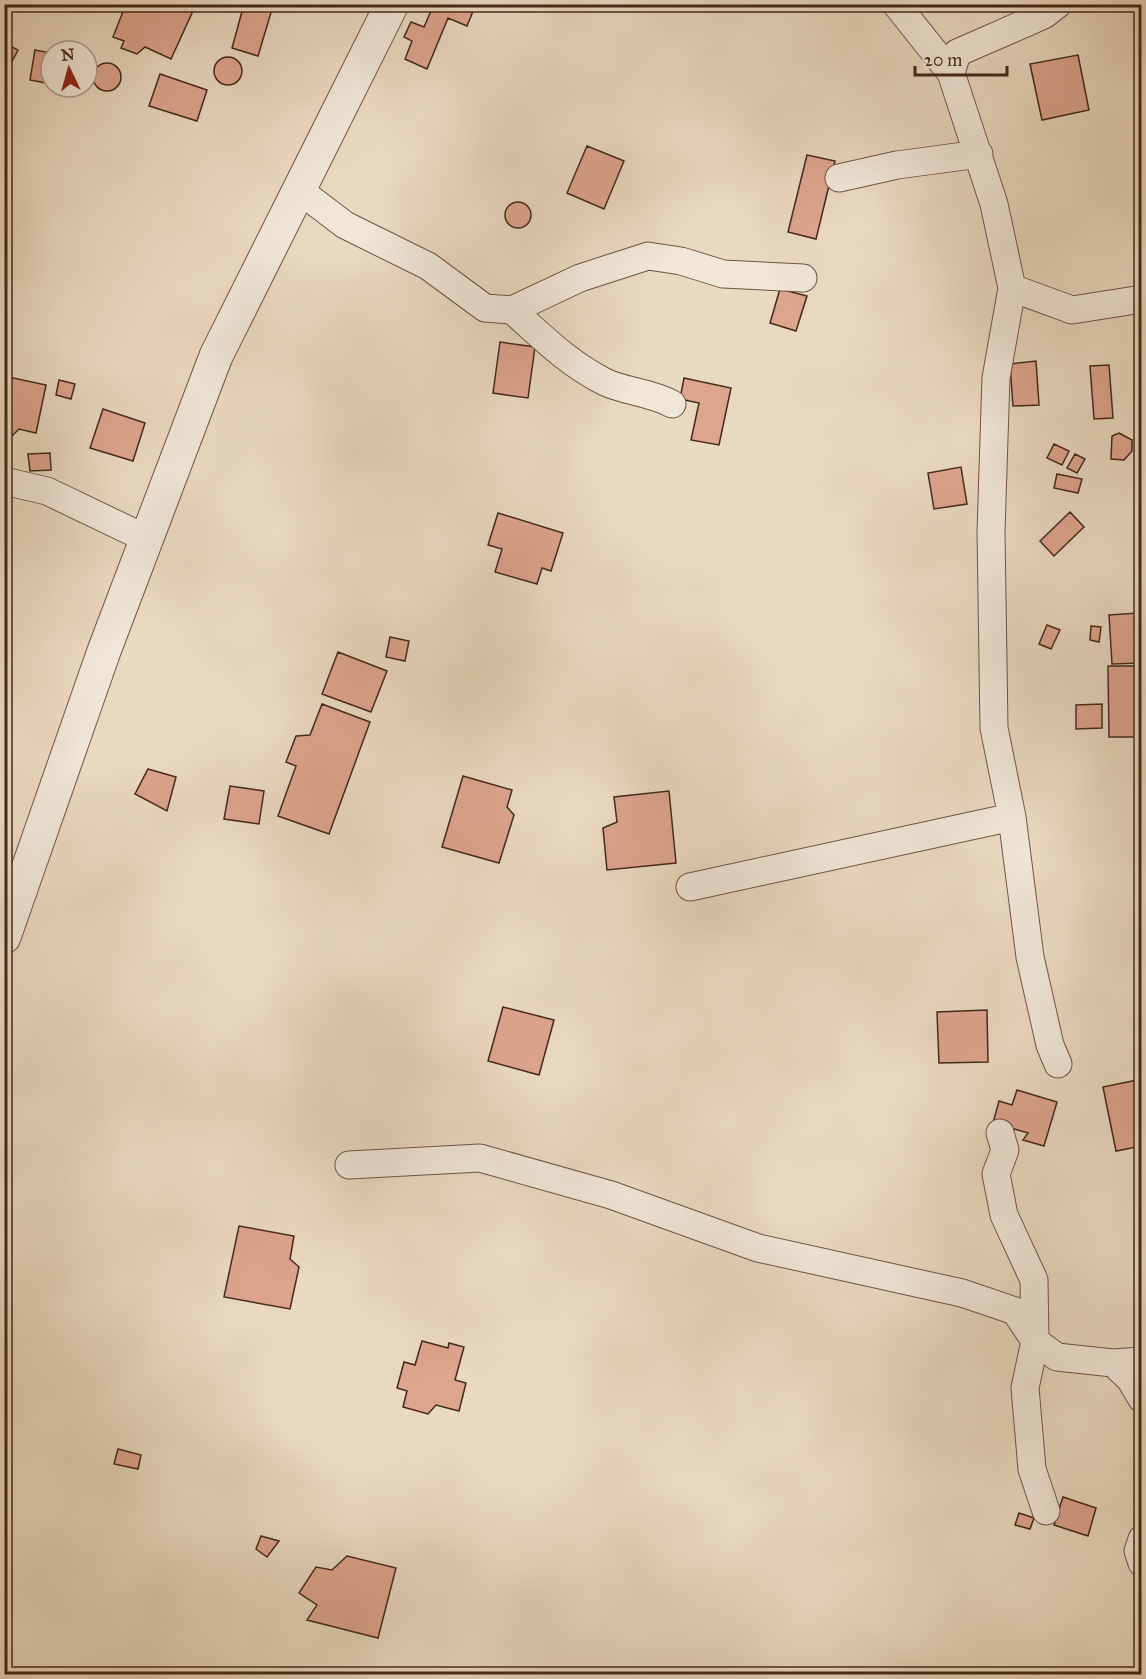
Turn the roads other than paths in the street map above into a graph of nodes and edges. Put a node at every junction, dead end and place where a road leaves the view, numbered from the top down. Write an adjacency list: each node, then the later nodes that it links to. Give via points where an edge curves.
1 (392, 4): 7 (street)
2 (896, 4): 4 (street)
3 (1058, 4): 4 (street, via 1044,15 957,53)
4 (951, 73): 5 (street)
5 (979, 154): 6 (street, via 897,165); 9 (street)
6 (839, 178)
7 (299, 190): 11 (street, via 345,225 428,266 485,308); 14 (street, via 216,356)
8 (804, 278): 11 (street, via 723,274 648,256 580,278)
9 (1012, 288): 10 (street, via 1072,310); 15 (street, via 996,378 991,618 994,728)
10 (1142, 299)
11 (512, 310): 12 (street, via 571,363 608,383)
12 (672, 404)
13 (4, 481): 14 (street, via 47,491)
14 (147, 538): 17 (street)
15 (1012, 817): 16 (street); 18 (street, via 1030,957)
16 (690, 887)
17 (4, 937)
18 (1058, 1064)
19 (1000, 1133): 21 (street, via 1005,1150 996,1174 1005,1215 1034,1280)
20 (349, 1165): 21 (street, via 480,1158 611,1195 758,1248 962,1293 1015,1311)
21 (1035, 1341): 23 (street, via 1057,1357); 25 (street, via 1025,1388 1032,1469)
22 (1142, 1361): 23 (street)
23 (1113, 1363): 24 (street, via 1130,1379)
24 (1142, 1399)
25 (1046, 1511)
26 (1142, 1539): 27 (street, via 1138,1551)
27 (1142, 1563)

